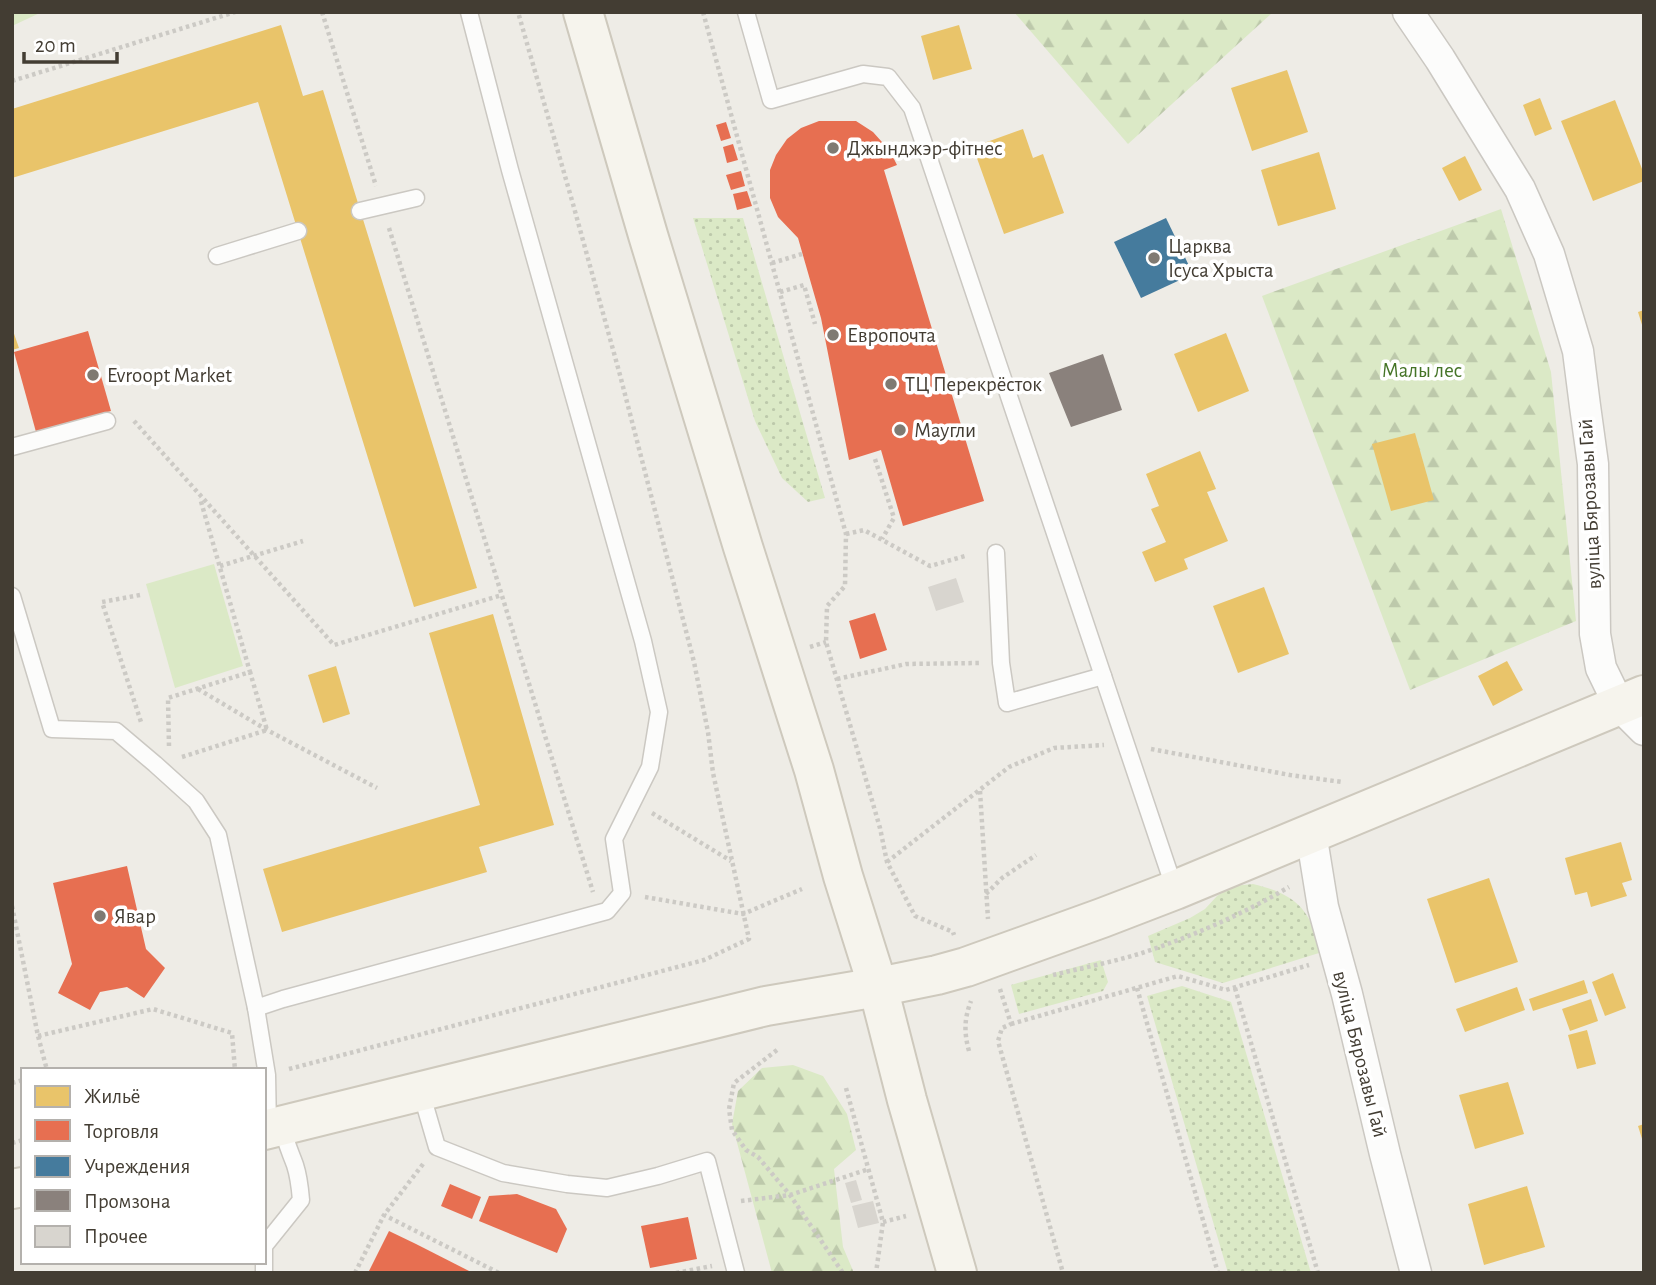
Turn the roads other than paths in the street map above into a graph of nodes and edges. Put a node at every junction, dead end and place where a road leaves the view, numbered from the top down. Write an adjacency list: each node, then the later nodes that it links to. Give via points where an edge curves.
1 (469, 12): 18 (lane, via 643,641 659,712 650,767 614,839 622,893 607,911)
2 (583, 12): 17 (main road)
3 (746, 12): 13 (lane, via 771,100 863,74 888,78 912,108)
4 (1408, 12): 14 (street, вуліца Бярозавы Гай, via 1520,189 1549,254 1578,351 1593,464 1595,634 1601,668)
5 (416, 198): 6 (lane)
6 (360, 211)
7 (298, 232): 8 (lane)
8 (217, 256)
9 (107, 421): 10 (lane)
10 (12, 447)
11 (996, 553): 13 (lane, via 1000,663 1007,703)
12 (12, 596): 18 (lane, via 52,729 116,731 163,762 218,835)
13 (1103, 676): 16 (lane)
14 (1636, 710): 15 (main road)
15 (1311, 833): 16 (main road); 26 (street, вуліца Бярозавы Гай, via 1323,907)
16 (1175, 890): 17 (main road, via 966,967)
17 (878, 987): 21 (main road, via 766,1006); 25 (main road)
18 (256, 1008): 19 (lane)
19 (266, 1068)
20 (266, 1069): 22 (lane)
21 (421, 1092): 22 (main road); 24 (lane, via 437,1147 503,1173 607,1188 707,1161)
22 (272, 1128): 23 (lane, via 284,1138 300,1183 301,1200)
23 (266, 1244)
24 (735, 1267)
25 (957, 1273)
26 (1416, 1273)

